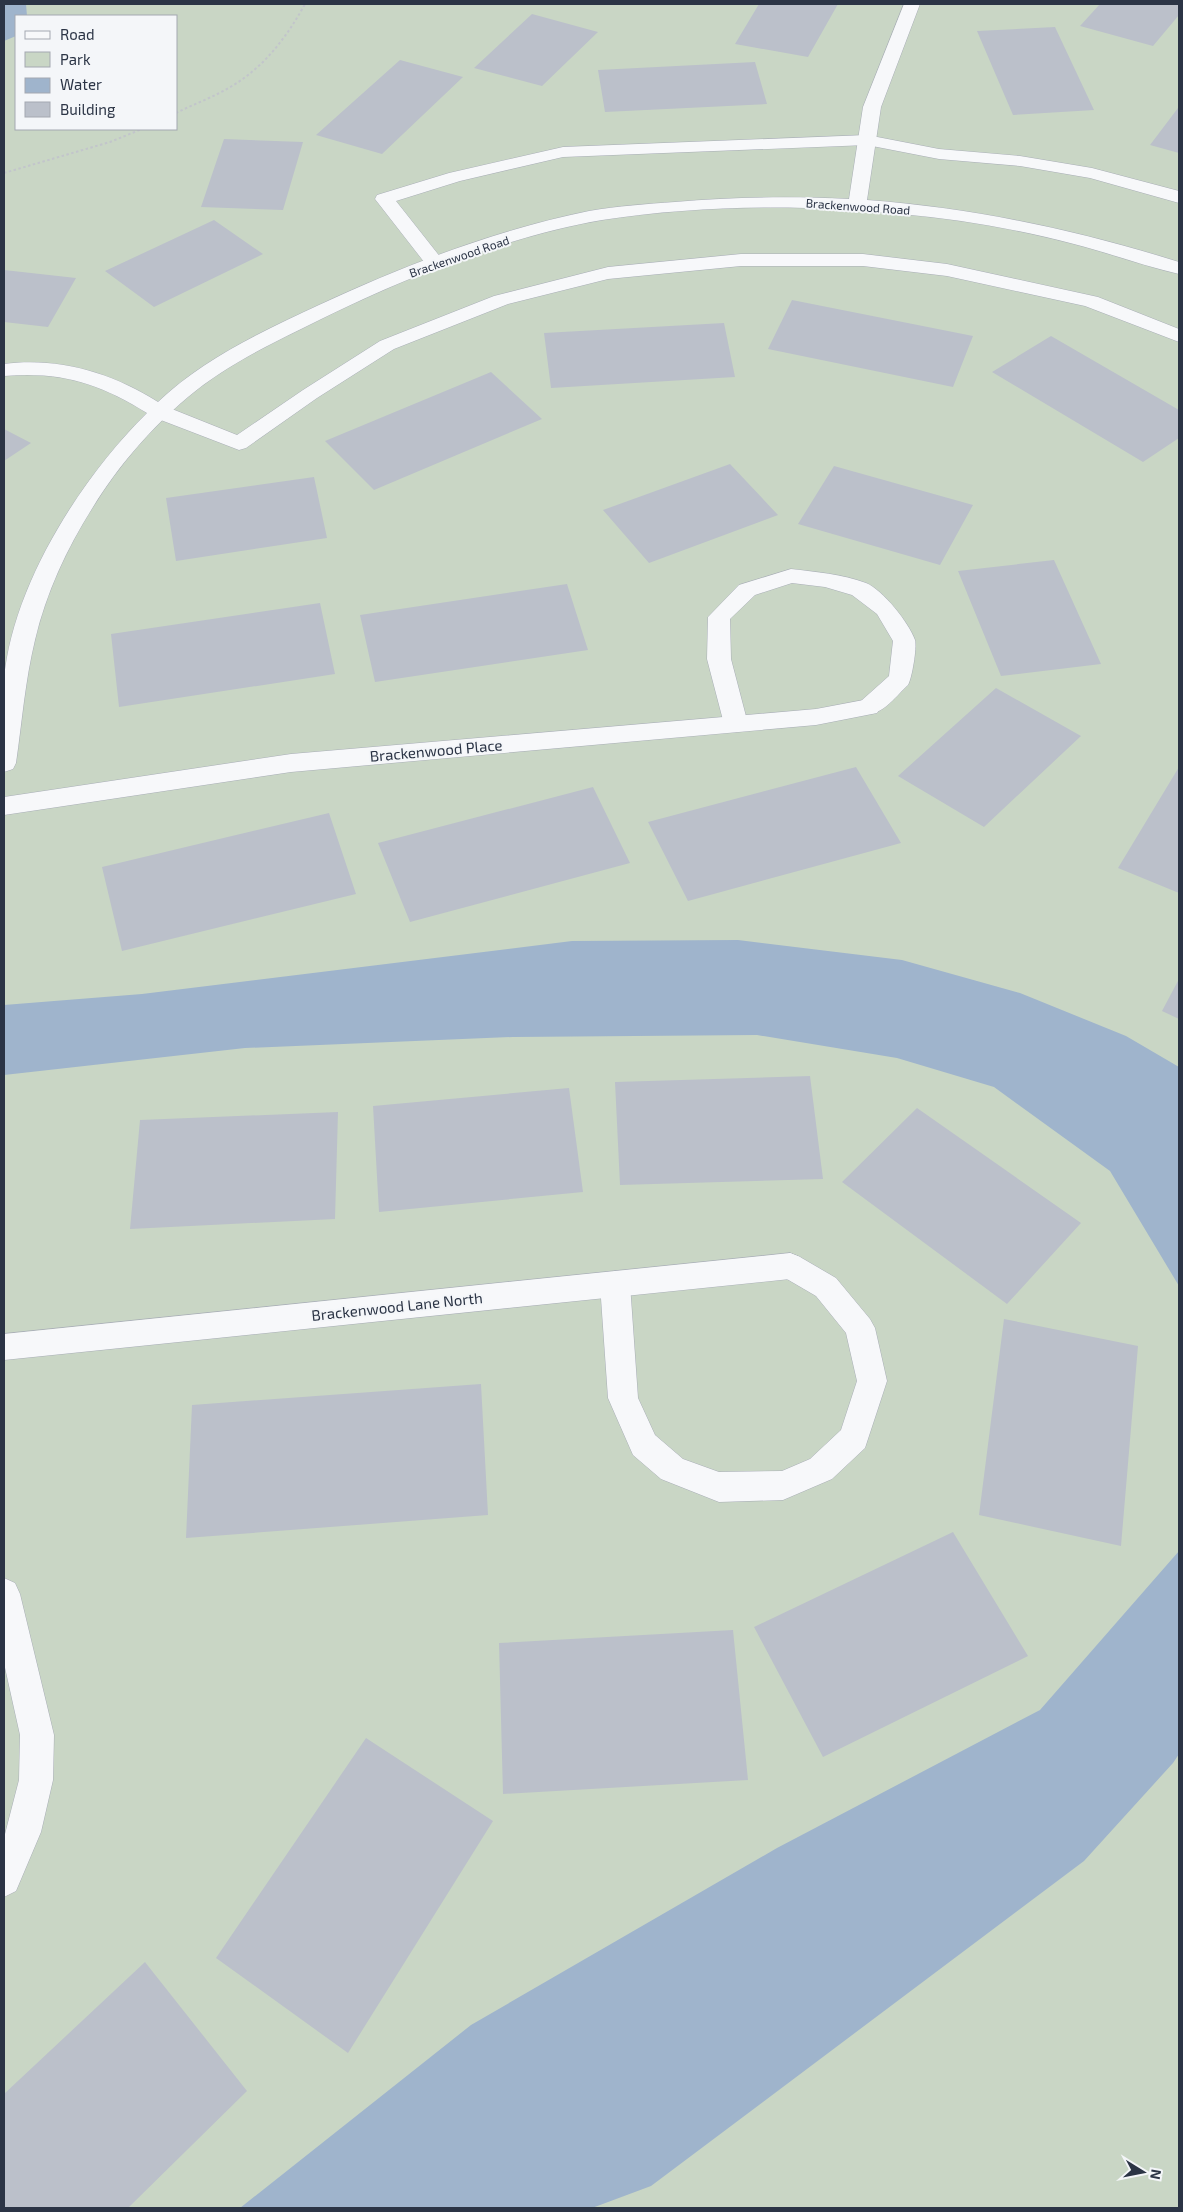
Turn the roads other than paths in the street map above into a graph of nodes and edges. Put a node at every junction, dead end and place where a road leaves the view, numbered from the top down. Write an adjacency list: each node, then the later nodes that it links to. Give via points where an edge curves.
1 (912, 4): 2 (street, via 872,107)
2 (867, 140): 3 (street, via 939,154 1020,161 1092,173); 4 (street); 5 (street, via 563,152 454,177 384,199)
3 (1179, 197)
4 (857, 205): 5 (street, Brackenwood Road, via 734,203 650,209 578,219); 6 (street, Brackenwood Road, via 939,212 1022,226 1105,245)
5 (435, 263): 9 (street, Brackenwood Road, via 321,312 248,349 194,382)
6 (1179, 268)
7 (1179, 336): 9 (street, via 1091,301 947,270 863,260 742,260 608,273 501,300 387,345 240,443)
8 (4, 370): 9 (street, via 43,368 71,372 118,387)
9 (160, 412): 11 (street, Brackenwood Road, via 112,466 83,505 49,568 19,660)
10 (736, 724): 10 (street, Brackenwood Place, via 816,717 869,707 900,679 904,641 885,609 860,589 825,580 791,576 747,590 719,616 719,659); 12 (street, Brackenwood Place, via 291,763)
11 (4, 763)
12 (4, 806)
13 (615, 1284): 13 (street, Brackenwood Lane North, via 623,1398 644,1445 672,1469 719,1487 783,1485 821,1469 854,1438 872,1381 860,1328 826,1287 790,1266); 14 (street, Brackenwood Lane North)
14 (4, 1347)
15 (4, 1594): 16 (street, via 38,1735 36,1780 24,1832)
16 (4, 1879)

